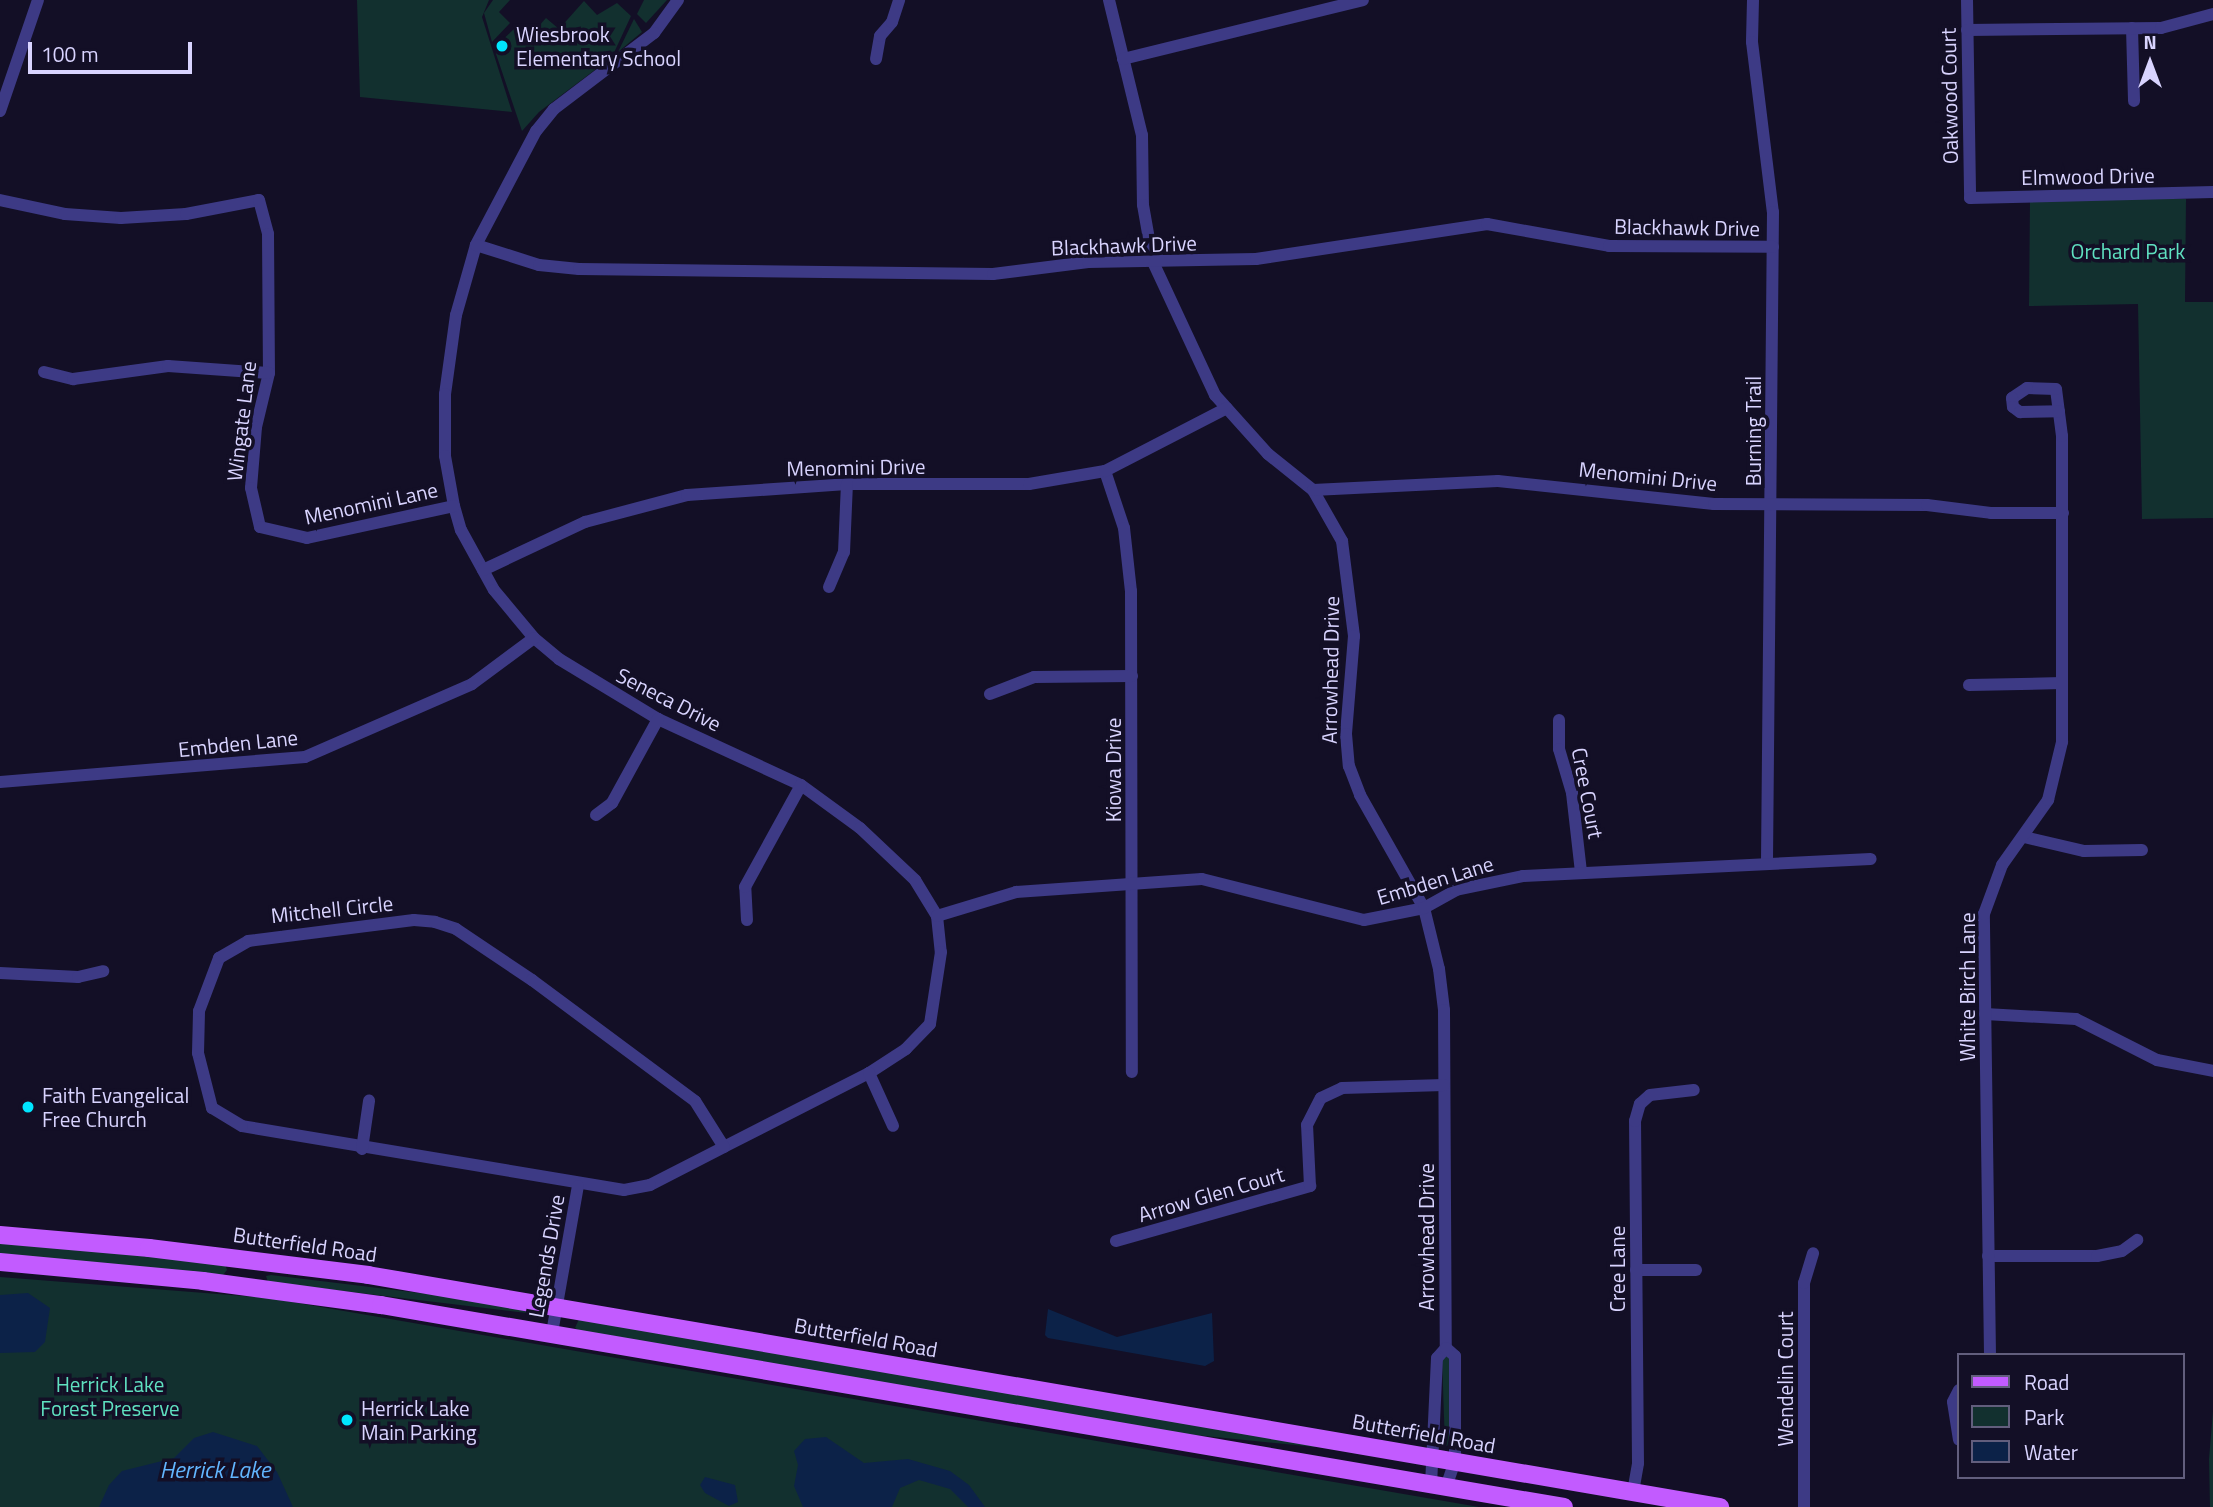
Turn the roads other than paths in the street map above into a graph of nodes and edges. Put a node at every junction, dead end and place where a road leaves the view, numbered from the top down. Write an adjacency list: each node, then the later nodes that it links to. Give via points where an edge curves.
1 (38, 0): 14 (street)
2 (678, 0): 18 (street, Seneca Drive, via 654,33 554,109 536,131)
3 (899, 0): 12 (street, via 892,22 880,36)
4 (1109, 0): 11 (street, Arrowhead Drive)
5 (1363, 0): 11 (street)
6 (1753, 0): 19 (street, Burning Trail, via 1752,42 1770,166)
7 (1967, 0): 10 (street, Oakwood Court)
8 (2213, 14): 9 (street, via 2172,26)
9 (2132, 28): 10 (street); 13 (street)
10 (1967, 30): 15 (street, Oakwood Court)
11 (1123, 58): 20 (street, Arrowhead Drive, via 1142,135 1143,205)
12 (876, 59)
13 (2134, 101)
14 (0, 111)
15 (1970, 192): 16 (street, Elmwood Drive, via 1970,198)
16 (2213, 192)
17 (0, 200): 22 (street, Wingate Lane, via 65,214 121,218 186,214 259,200 268,234)
18 (476, 245): 20 (street, Blackhawk Drive, via 539,265 579,269 993,274 1080,262); 29 (street, Seneca Drive, via 456,315 445,394 445,456)
19 (1773, 247): 20 (street, Blackhawk Drive, via 1609,246 1487,224 1256,259); 28 (street, Burning Trail)
20 (1153, 262): 23 (street, Arrowhead Drive, via 1205,377)
21 (44, 372): 22 (street, via 73,379 168,366)
22 (268, 373): 31 (street, Wingate Lane, via 256,427 252,496 260,527)
23 (1227, 408): 25 (street, Menomini Drive); 27 (street, Arrowhead Drive, via 1268,454)
24 (2059, 411): 24 (street, White Birch Lane, via 2056,389 2016,392 2013,407 2020,412); 30 (street, White Birch Lane)
25 (1105, 471): 26 (street, Menomini Drive, via 1017,485); 35 (street, Kiowa Drive, via 1127,547)
26 (847, 485): 32 (street, Menomini Drive, via 721,490 650,502 585,522); 33 (street, via 844,552)
27 (1313, 490): 28 (street, Menomini Drive, via 1498,481 1687,502); 50 (street, Arrowhead Drive, via 1342,541 1351,584 1354,636 1346,734 1349,766 1360,795)
28 (1772, 505): 30 (street, Menomini Drive, via 1927,505 1991,513); 47 (street, Burning Trail)
29 (454, 506): 31 (street, Menomini Lane, via 386,524); 32 (street, Seneca Drive, via 461,530)
30 (2063, 513): 36 (street, White Birch Lane)
31 (295, 537)
32 (483, 570): 34 (street, Seneca Drive, via 505,606)
33 (828, 587)
34 (534, 638): 39 (street, Seneca Drive, via 574,669); 41 (street, Embden Lane, via 472,684 305,757)
35 (1132, 676): 38 (street, via 1028,678); 49 (street, Kiowa Drive)
36 (2062, 683): 37 (street); 44 (street, White Birch Lane, via 2058,773 2048,800)
37 (1969, 685)
38 (990, 694)
39 (658, 719): 42 (street, Seneca Drive); 43 (street, via 612,803)
40 (1559, 720): 48 (street, Cree Court, via 1559,749 1572,793)
41 (0, 782)
42 (801, 785): 51 (street, Seneca Drive, via 889,854 915,880); 52 (street, via 746,887)
43 (596, 815)
44 (2024, 837): 45 (street, via 2076,850); 55 (street, White Birch Lane, via 1998,871 1986,906)
45 (2143, 850)
46 (1871, 859): 47 (street, Embden Lane)
47 (1768, 863): 48 (street, Embden Lane)
48 (1581, 872): 50 (street, Embden Lane, via 1482,883 1456,890)
49 (1133, 882): 50 (street, Embden Lane, via 1216,881 1279,902 1354,919); 51 (street, Embden Lane, via 1016,892); 57 (street, Kiowa Drive)
50 (1424, 908): 59 (street, Arrowhead Drive, via 1442,989)
51 (937, 916): 58 (street, Seneca Drive, via 942,972 930,1024 906,1049)
52 (747, 920)
53 (103, 971): 54 (street, via 78,977)
54 (0, 973)
55 (1984, 1014): 56 (street, via 2076,1019 2157,1060); 70 (street, White Birch Lane)
56 (2213, 1071)
57 (1132, 1072)
58 (869, 1073): 62 (street); 63 (street, Seneca Drive)
59 (1444, 1085): 68 (street, Arrow Glen Court, via 1342,1088 1321,1098 1307,1125 1310,1186); 76 (street, Arrowhead Drive)
60 (1694, 1090): 72 (street, Cree Lane, via 1650,1095 1636,1111)
61 (369, 1101): 64 (street)
62 (893, 1126)
63 (724, 1147): 64 (street, Mitchell Circle, via 695,1101 456,929 414,920 268,935 219,958 199,1011 198,1053 212,1108 242,1126); 65 (street, Mitchell Circle, via 650,1185 611,1191)
64 (362, 1149): 65 (street, Mitchell Circle)
65 (578, 1186): 74 (street, Legends Drive)
66 (0, 1236): 74 (main road, Butterfield Road, via 280,1263)
67 (2137, 1240): 70 (street, via 2122,1251 2097,1256)
68 (1116, 1241)
69 (1813, 1253): 86 (street, Wendelin Court, via 1804,1283)
70 (1988, 1256): 77 (street, White Birch Lane)
71 (0, 1262): 75 (main road, via 282,1290)
72 (1636, 1270): 73 (street); 83 (street, Cree Lane, via 1638,1463)
73 (1696, 1270)
74 (557, 1307): 75 (street, Legends Drive); 80 (main road, Butterfield Road)
75 (552, 1333): 82 (main road)
76 (1446, 1348): 80 (street, Arrowhead Drive, via 1437,1358); 81 (street, Arrowhead Drive, via 1455,1356)
77 (1990, 1353)
78 (1958, 1392): 79 (street, via 1953,1402)
79 (1958, 1434)
80 (1433, 1458): 81 (main road, Butterfield Road); 82 (street, Arrowhead Drive)
81 (1454, 1461): 82 (street, Arrowhead Drive); 83 (main road, Butterfield Road)
82 (1439, 1486): 84 (main road)
83 (1633, 1492): 85 (main road, Butterfield Road)
84 (1564, 1507)
85 (1720, 1507)
86 (1804, 1507)

